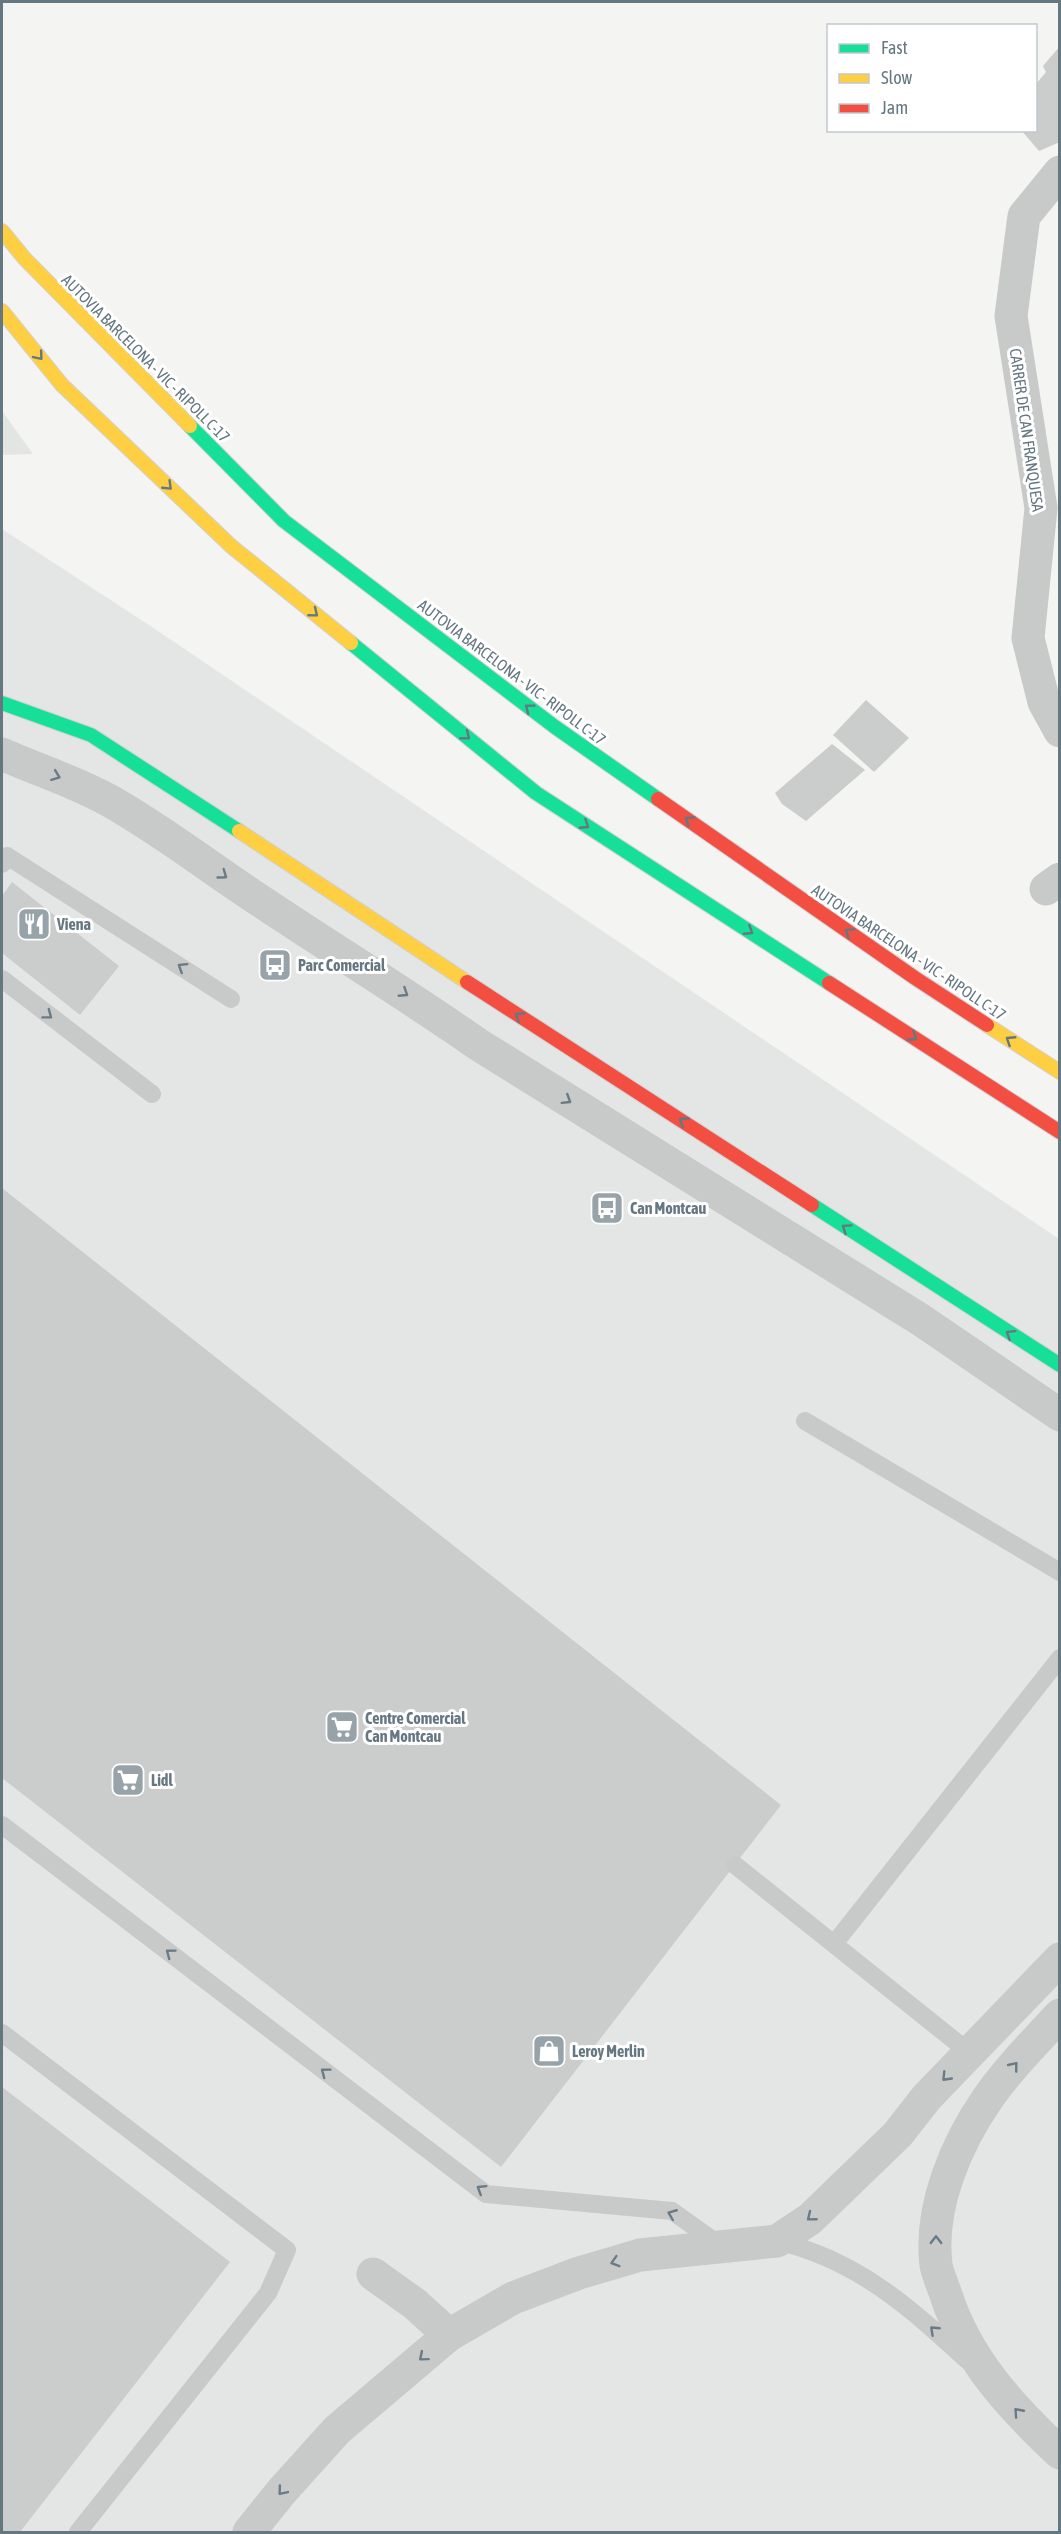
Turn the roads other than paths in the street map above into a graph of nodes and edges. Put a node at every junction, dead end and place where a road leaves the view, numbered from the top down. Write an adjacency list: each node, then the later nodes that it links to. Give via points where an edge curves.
1 (1059, 172): 4 (street, CARRER DE CAN FRANQUESA, via 1024,216 1011,316)
2 (2, 231): 11 (main road, AUTOVIA BARCELONA - VIC - RIPOLL C-17, one-way to 2, via 915,978 555,727 284,521 25,259)
3 (2, 311): 13 (main road, one-way to 13, via 62,385 231,546 536,794)
4 (1050, 512): 6 (street, CARRER DE CAN FRANQUESA, via 1028,638 1044,702)
5 (2, 702): 14 (main road, one-way to 5, via 141,766 91,735)
6 (1059, 731)
7 (2, 754): 15 (street, one-way to 15, via 79,786 153,827 479,1045 921,1320)
8 (2, 864): 10 (lane, one-way to 8, via 7,856)
9 (2, 979): 12 (lane, one-way to 12)
10 (231, 999)
11 (1059, 1072)
12 (152, 1094)
13 (1059, 1132)
14 (1059, 1365)
15 (1059, 1415)
16 (805, 1421): 17 (lane)
17 (1059, 1572)
18 (1059, 1658): 21 (lane)
19 (2, 1825): 27 (lane, one-way to 19, via 672,2211 486,2194)
20 (735, 1865): 21 (lane)
21 (834, 1944): 25 (lane)
22 (1059, 1959): 25 (street)
23 (1059, 2015): 30 (street, one-way to 23, via 965,2341 948,2302 936,2266 936,2222 947,2178 967,2132 989,2097)
24 (2, 2033): 32 (lane, via 286,2250 268,2293)
25 (970, 2053): 26 (street, one-way to 26, via 850,2182 810,2219)
26 (777, 2241): 27 (street); 30 (lane, one-way to 26, via 882,2287 807,2248)
27 (721, 2246): 29 (street, one-way to 29, via 640,2255 579,2273 513,2298)
28 (373, 2274): 29 (street)
29 (449, 2335): 33 (street, one-way to 33, via 337,2430)
30 (993, 2384): 31 (street, one-way to 30)
31 (1059, 2453)
32 (78, 2532)
33 (249, 2532)

